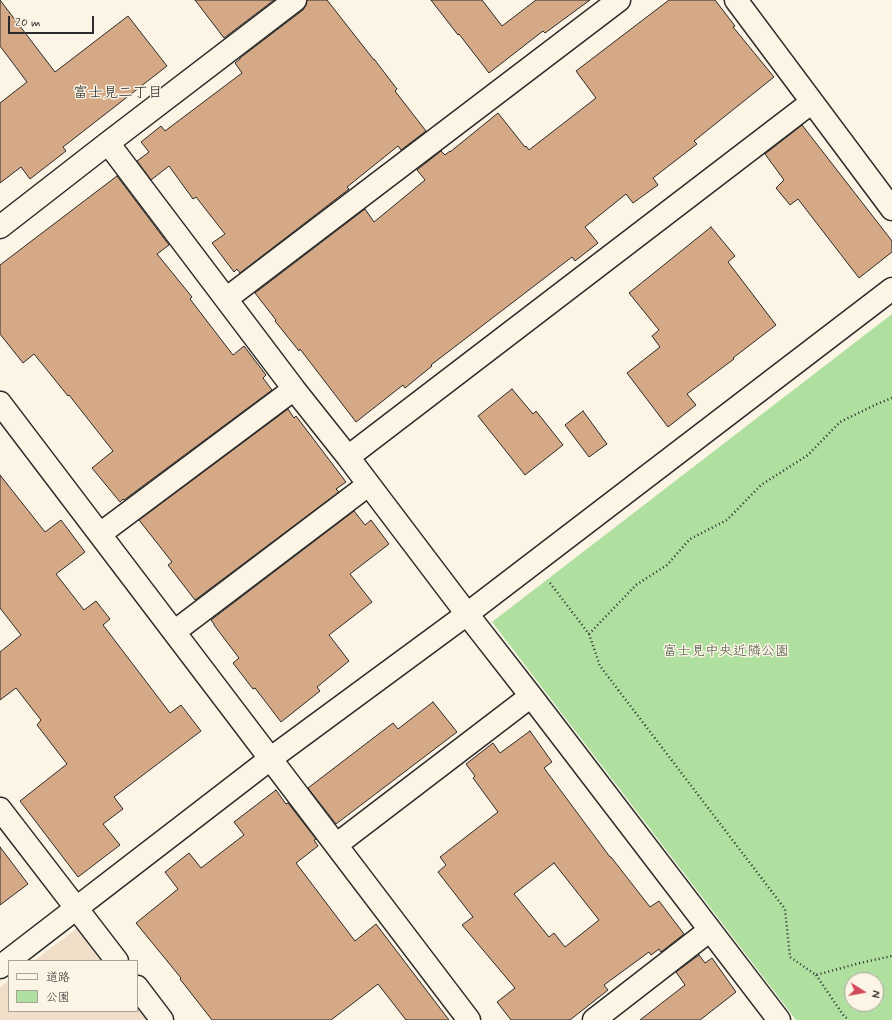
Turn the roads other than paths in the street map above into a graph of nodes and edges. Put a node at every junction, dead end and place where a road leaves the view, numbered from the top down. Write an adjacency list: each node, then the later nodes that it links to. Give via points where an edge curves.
1 (295, 0): 5 (street)
2 (619, 0): 9 (street)
3 (736, 0): 4 (street)
4 (812, 102): 6 (street); 12 (street)
5 (108, 143): 7 (street); 9 (street)
6 (892, 209)
7 (0, 227)
8 (892, 289): 15 (street)
9 (226, 299): 10 (street)
10 (294, 389): 12 (street); 14 (street)
11 (0, 403): 14 (street)
12 (348, 457): 13 (street)
13 (368, 485): 15 (street); 16 (street)
14 (100, 534): 16 (street)
15 (467, 614): 17 (street); 18 (street)
16 (174, 632): 18 (street)
17 (531, 696): 20 (street); 22 (street)
18 (270, 759): 20 (street); 21 (street)
19 (0, 810): 21 (street)
20 (336, 845): 29 (street)
21 (76, 908): 23 (street); 24 (street)
22 (710, 930): 30 (street); 31 (street)
23 (9, 960)
24 (116, 960)
25 (8, 961): 26 (street)
26 (0, 967)
27 (138, 988): 28 (street)
28 (162, 1020)
29 (469, 1020)
30 (594, 1020)
31 (779, 1020)

